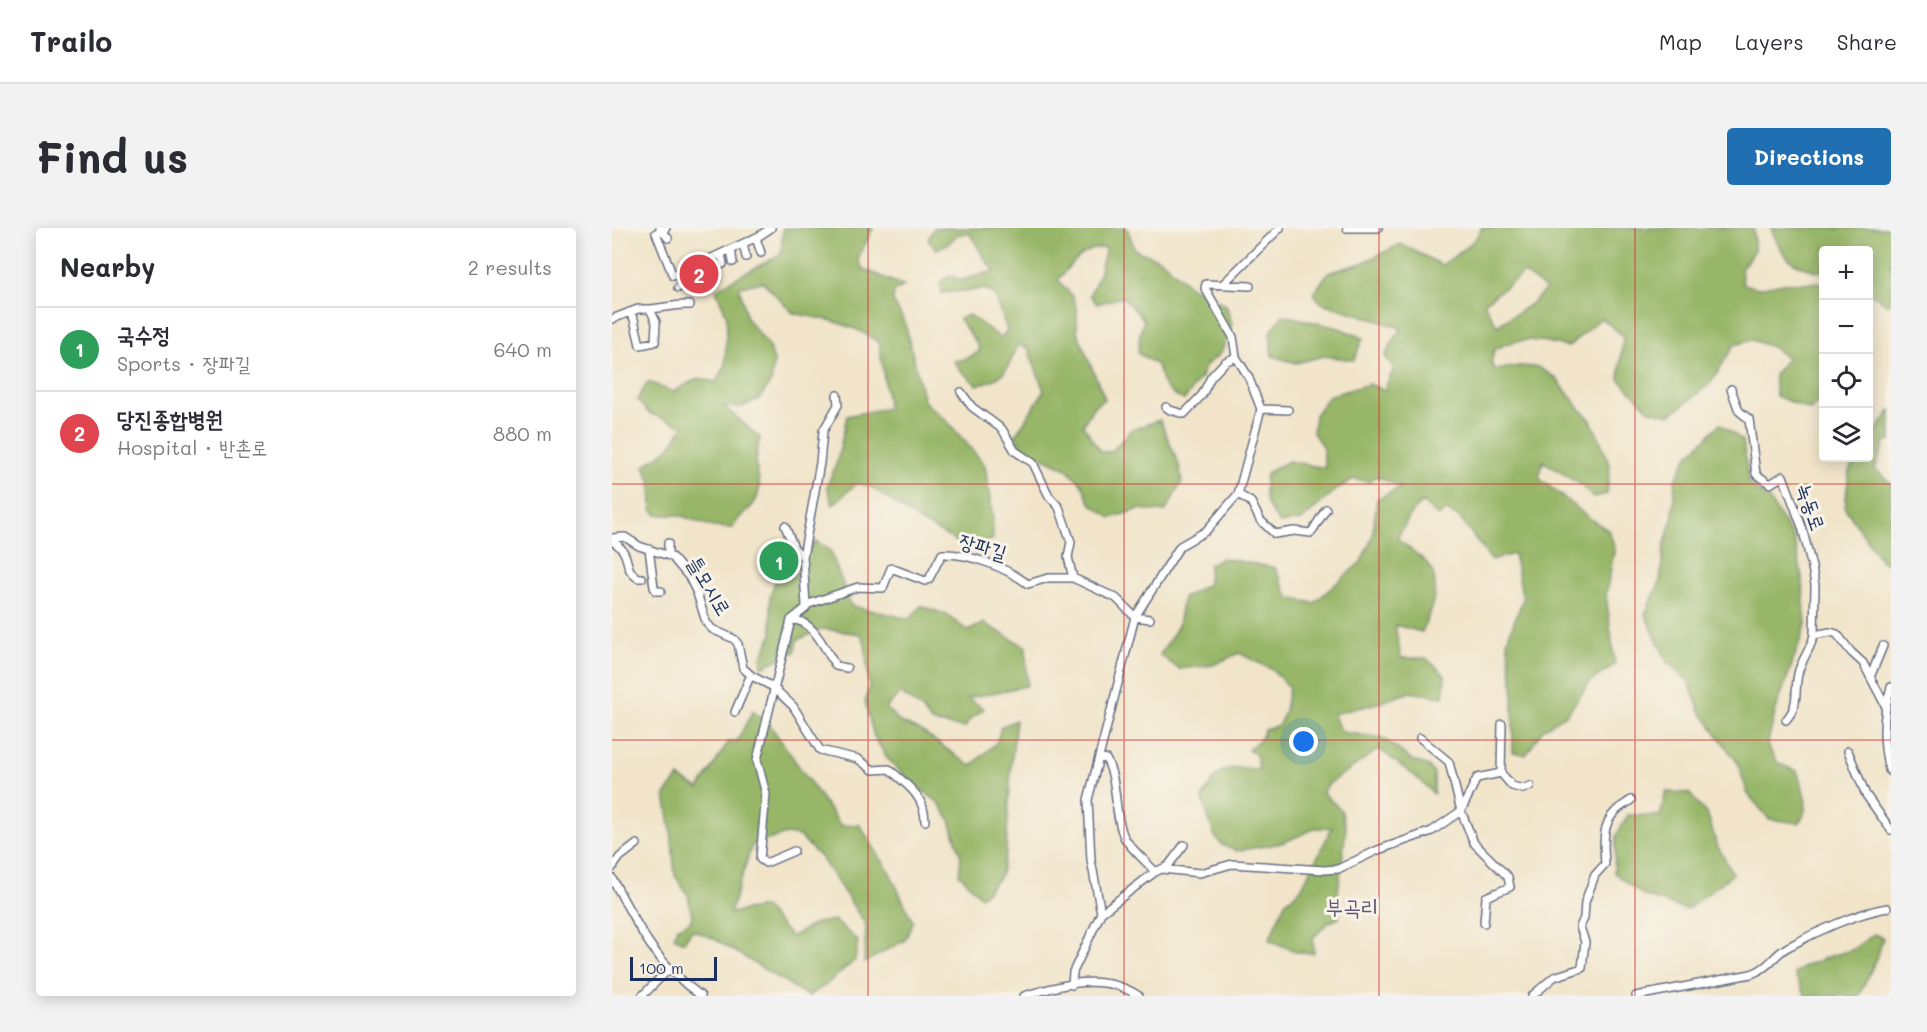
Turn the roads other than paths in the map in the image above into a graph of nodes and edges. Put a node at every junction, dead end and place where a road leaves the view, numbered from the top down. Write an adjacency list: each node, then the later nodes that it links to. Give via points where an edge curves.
1 (771, 228): 7 (street)
2 (1280, 228): 14 (street)
3 (1347, 228): 4 (street)
4 (1378, 228)
5 (663, 229): 6 (street); 11 (street, via 656,233 673,276)
6 (668, 238)
7 (756, 238): 8 (street); 10 (street)
8 (743, 244): 9 (street); 12 (street)
9 (731, 249): 11 (street); 13 (street)
10 (761, 253)
11 (721, 254): 16 (street, via 723,264)
12 (746, 257)
13 (734, 262)
14 (1223, 284): 15 (street); 21 (street, via 1206,284 1205,288 1233,337)
15 (1250, 286)
16 (678, 288)
17 (690, 305): 18 (street)
18 (650, 309): 19 (street); 19 (street, via 656,322 655,342 640,345)
19 (629, 312): 20 (street)
20 (612, 319)
21 (1236, 357): 25 (street, via 1210,377 1202,395 1184,414); 26 (street)
22 (1731, 389): 43 (street, 녹동로, via 1738,411 1749,419 1756,474 1770,484 1783,476 1802,528 1815,585)
23 (961, 392): 37 (street, via 972,407 1002,429 1016,451 1033,463 1049,496 1059,507 1071,542 1068,557)
24 (837, 395): 35 (street, via 838,405 823,431)
25 (1166, 407)
26 (1261, 409): 27 (street); 28 (street)
27 (1288, 410)
28 (1238, 494): 29 (street, via 1251,502 1260,520 1275,534 1311,533); 40 (street, via 1206,531 1180,546)
29 (1326, 509)
30 (785, 526): 35 (street, via 794,548)
31 (612, 539): 33 (street, 틀모시로, via 625,537); 36 (street, via 626,553 629,572)
32 (668, 543): 34 (street)
33 (649, 549): 34 (street, 틀모시로); 38 (street, via 654,587)
34 (668, 554): 47 (street, 틀모시로, via 697,593 706,622 734,639 743,668)
35 (803, 557): 39 (street)
36 (642, 578)
37 (1073, 578): 39 (street, 장파길, via 1048,578 1028,584 1013,572 957,553 942,554 925,581 891,568 883,588 858,587); 40 (street, via 1116,598)
38 (661, 591)
39 (806, 605): 42 (street, 장파길)
40 (1135, 617): 41 (street); 56 (street)
41 (1150, 619)
42 (790, 620): 45 (street, via 808,625 836,666); 48 (street)
43 (1814, 635): 46 (street, via 1836,634); 52 (street, 녹동로, via 1796,681 1797,699)
44 (1883, 646): 46 (street)
45 (847, 668)
46 (1870, 675): 50 (street)
47 (752, 676): 48 (street); 51 (street)
48 (773, 687): 62 (street, via 793,706 820,750 858,759 873,770 889,769 918,795 925,809); 66 (street, via 757,760 766,794 760,859 766,863)
49 (1891, 687): 50 (street)
50 (1885, 705): 57 (street, via 1884,748)
51 (735, 712)
52 (1786, 720)
53 (1502, 724): 58 (street)
54 (1420, 738): 61 (street, via 1449,762)
55 (1848, 751): 63 (street, via 1866,795)
56 (1099, 757): 68 (street, via 1106,759 1112,769 1124,837); 72 (street, via 1088,800 1091,860)
57 (1891, 772)
58 (1501, 773): 59 (street, via 1512,786); 61 (street, via 1477,778)
59 (1530, 786)
60 (1631, 800): 81 (street, via 1614,812 1607,826 1605,864 1590,886 1580,927 1585,942 1582,968 1554,977)
61 (1461, 811): 68 (street, via 1432,831 1338,869 1232,864 1200,873); 73 (street, via 1474,843 1508,877 1510,887 1486,897)
62 (925, 821)
63 (1891, 830)
64 (637, 844): 67 (street)
65 (1184, 845): 68 (street, via 1168,867)
66 (794, 851)
67 (612, 868)
68 (1159, 871): 72 (street)
69 (612, 880): 74 (street, via 637,926)
70 (1891, 898): 71 (street)
71 (1889, 909): 76 (street, via 1869,911 1785,949 1762,970)
72 (1101, 913): 75 (street, via 1073,972)
73 (1484, 923)
74 (668, 970): 77 (street); 78 (street)
75 (1072, 985): 79 (street); 80 (street, via 1107,982)
76 (1679, 992): 82 (street)
77 (642, 996)
78 (701, 996)
79 (1024, 996)
80 (1139, 996)
81 (1532, 996)
82 (1636, 996)

